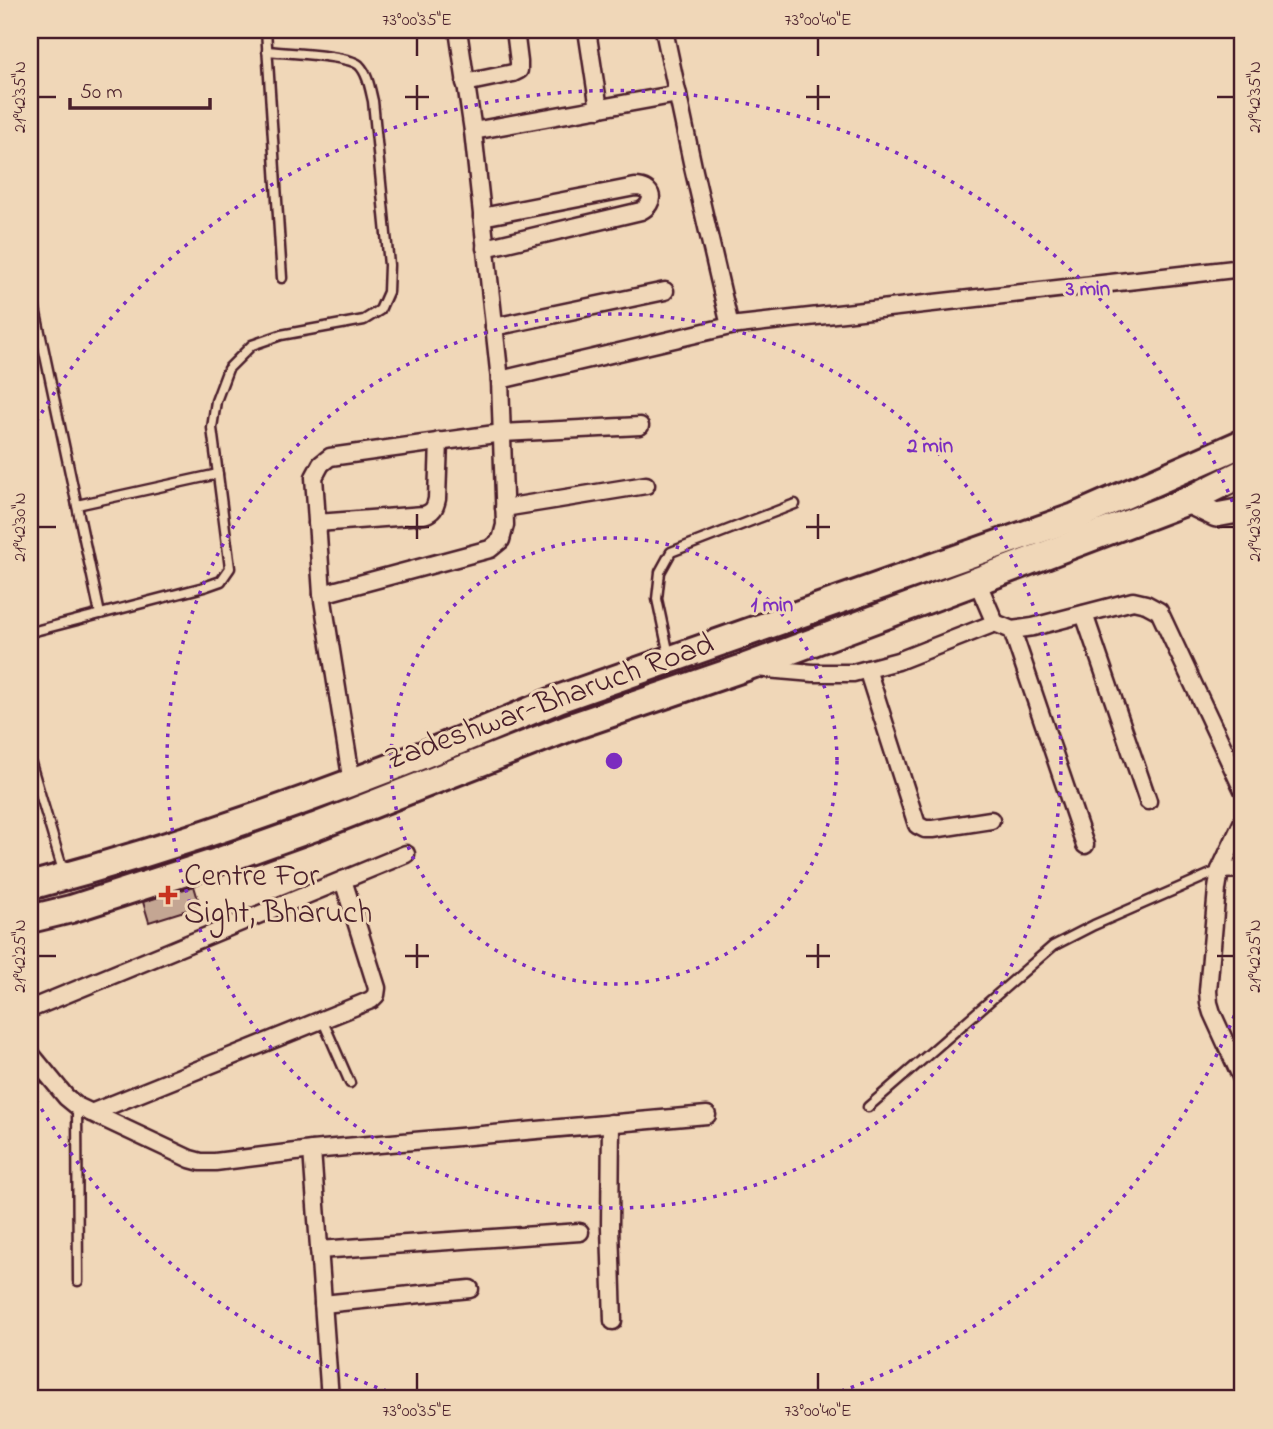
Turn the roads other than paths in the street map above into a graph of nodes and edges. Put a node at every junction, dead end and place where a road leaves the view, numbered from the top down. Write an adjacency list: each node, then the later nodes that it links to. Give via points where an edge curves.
1 (266, 30): 6 (lane)
2 (458, 30): 7 (street)
3 (515, 30): 7 (street, via 519,70)
4 (587, 30): 9 (street)
5 (664, 30): 8 (street)
6 (267, 51): 14 (lane); 25 (lane, via 339,58 358,64 368,80 389,265 388,292 380,310 364,320 252,345 228,369 212,428)
7 (465, 83): 10 (street)
8 (678, 94): 9 (street); 17 (street)
9 (599, 109): 10 (street)
10 (473, 131): 11 (street)
11 (482, 217): 12 (street); 12 (street, via 635,187 650,193 651,201 641,211)
12 (485, 248): 18 (street)
13 (1243, 268): 17 (street)
14 (282, 278)
15 (30, 285): 29 (lane)
16 (665, 291): 18 (street)
17 (730, 326): 19 (street)
18 (494, 327): 19 (street)
19 (500, 380): 21 (street)
20 (640, 426): 21 (street)
21 (502, 433): 22 (street); 30 (street)
22 (439, 441): 32 (street, via 330,457 314,477); 32 (street, via 437,499 430,513)
23 (1243, 443): 40 (main road, Zadeshwar-Bharuch Road, via 1075,517)
24 (1243, 473): 27 (main road, Zadeshwar-Bharuch Road)
25 (218, 474): 29 (lane); 35 (lane, via 230,568 221,580)
26 (646, 485): 30 (street)
27 (1186, 501): 31 (street, via 1216,515); 33 (main road, Zadeshwar-Bharuch Road)
28 (796, 503): 40 (lane, via 671,552 660,572 657,599)
29 (77, 505): 35 (lane)
30 (504, 508): 34 (street, via 501,540 490,549)
31 (1243, 510)
32 (317, 523): 34 (street)
33 (977, 581): 37 (street); 41 (main road, Zadeshwar-Bharuch Road)
34 (322, 594): 45 (street)
35 (100, 614): 39 (lane)
36 (1084, 614): 38 (street); 43 (street, via 1133,601 1159,611); 47 (street)
37 (995, 623): 38 (street); 42 (street, via 898,662)
38 (1012, 630): 50 (street)
39 (30, 634)
40 (670, 661): 45 (main road, Zadeshwar-Bharuch Road, via 558,699)
41 (746, 667): 42 (street, via 813,673); 57 (main road, Zadeshwar-Bharuch Road, via 568,728 217,862)
42 (867, 669): 48 (street, via 917,825 933,829)
43 (1237, 758): 46 (street)
44 (30, 760): 54 (lane)
45 (352, 783): 54 (main road, Zadeshwar-Bharuch Road)
46 (1243, 790)
47 (1148, 801)
48 (991, 820)
49 (1243, 821): 53 (street)
50 (1085, 845)
51 (406, 854): 55 (street)
52 (1243, 869): 53 (street)
53 (1220, 870): 61 (street, via 1209,1003); 63 (lane, via 1052,946)
54 (65, 877): 56 (main road, Zadeshwar-Bharuch Road)
55 (344, 880): 58 (street); 59 (street, via 376,995)
56 (30, 886)
57 (30, 919)
58 (30, 1010)
59 (321, 1019): 62 (lane); 64 (street)
60 (30, 1052): 64 (street, via 66,1097)
61 (1243, 1080)
62 (350, 1083)
63 (868, 1107)
64 (84, 1110): 67 (street, via 201,1162); 70 (lane)
65 (707, 1115): 66 (street)
66 (611, 1123): 67 (street); 73 (street)
67 (312, 1150): 69 (street)
68 (580, 1232): 69 (street)
69 (319, 1250): 72 (street)
70 (78, 1282)
71 (470, 1289): 72 (street)
72 (323, 1304): 74 (street)
73 (613, 1321)
74 (330, 1399)

